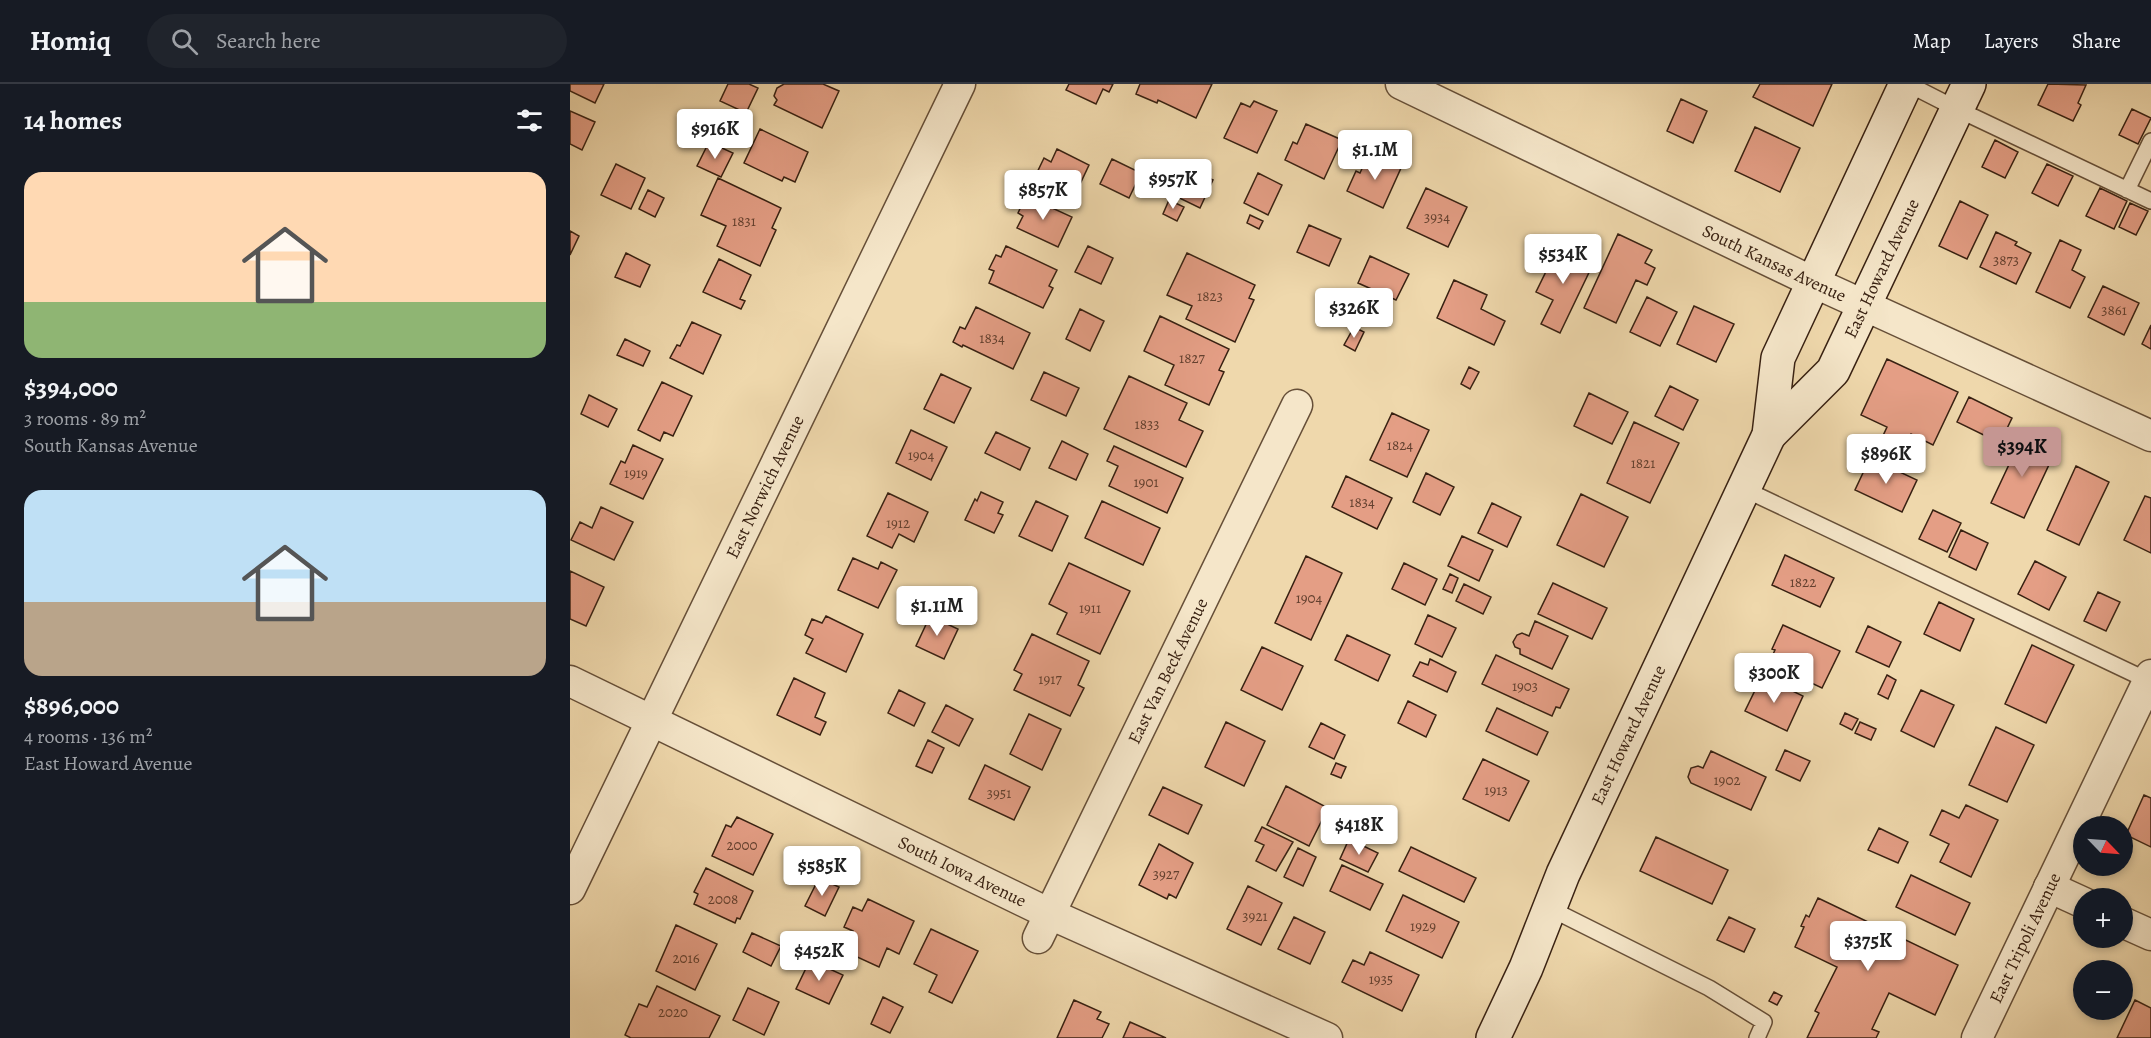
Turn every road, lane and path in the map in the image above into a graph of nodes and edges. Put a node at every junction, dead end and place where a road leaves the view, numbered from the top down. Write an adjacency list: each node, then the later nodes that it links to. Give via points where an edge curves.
1 (960, 84): 16 (street, East Norwich Avenue)
2 (1401, 84): 8 (street, South Kansas Avenue)
3 (1907, 84): 4 (lane); 8 (main road, East Howard Avenue)
4 (1963, 97): 6 (lane); 9 (main road, East Howard Avenue)
5 (2151, 141): 6 (lane)
6 (2127, 190): 7 (lane)
7 (2151, 201)
8 (1813, 282): 9 (street, South Kansas Avenue); 11 (main road, East Howard Avenue, via 1778,358)
9 (1864, 306): 11 (main road, East Howard Avenue, via 1833,371); 12 (street, South Kansas Avenue)
10 (1297, 405): 21 (street, East Van Beck Avenue)
11 (1769, 435): 13 (main road, East Howard Avenue)
12 (2151, 436)
13 (1744, 489): 14 (lane); 20 (main road, East Howard Avenue)
14 (2150, 679): 17 (street, East Tripoli Avenue)
15 (570, 681): 16 (street, South Iowa Avenue)
16 (652, 720): 18 (street, East Norwich Avenue); 21 (street, South Iowa Avenue)
17 (2049, 887): 19 (street); 27 (street, East Tripoli Avenue)
18 (570, 889)
19 (2073, 898)
20 (1550, 908): 25 (main road, East Howard Avenue); 26 (lane, via 1709,988 1764,1022)
21 (1044, 926): 24 (street, South Iowa Avenue)
22 (2133, 927): 23 (street)
23 (2151, 935)
24 (1327, 1038)
25 (1493, 1038)
26 (1757, 1038)
27 (1977, 1038)

